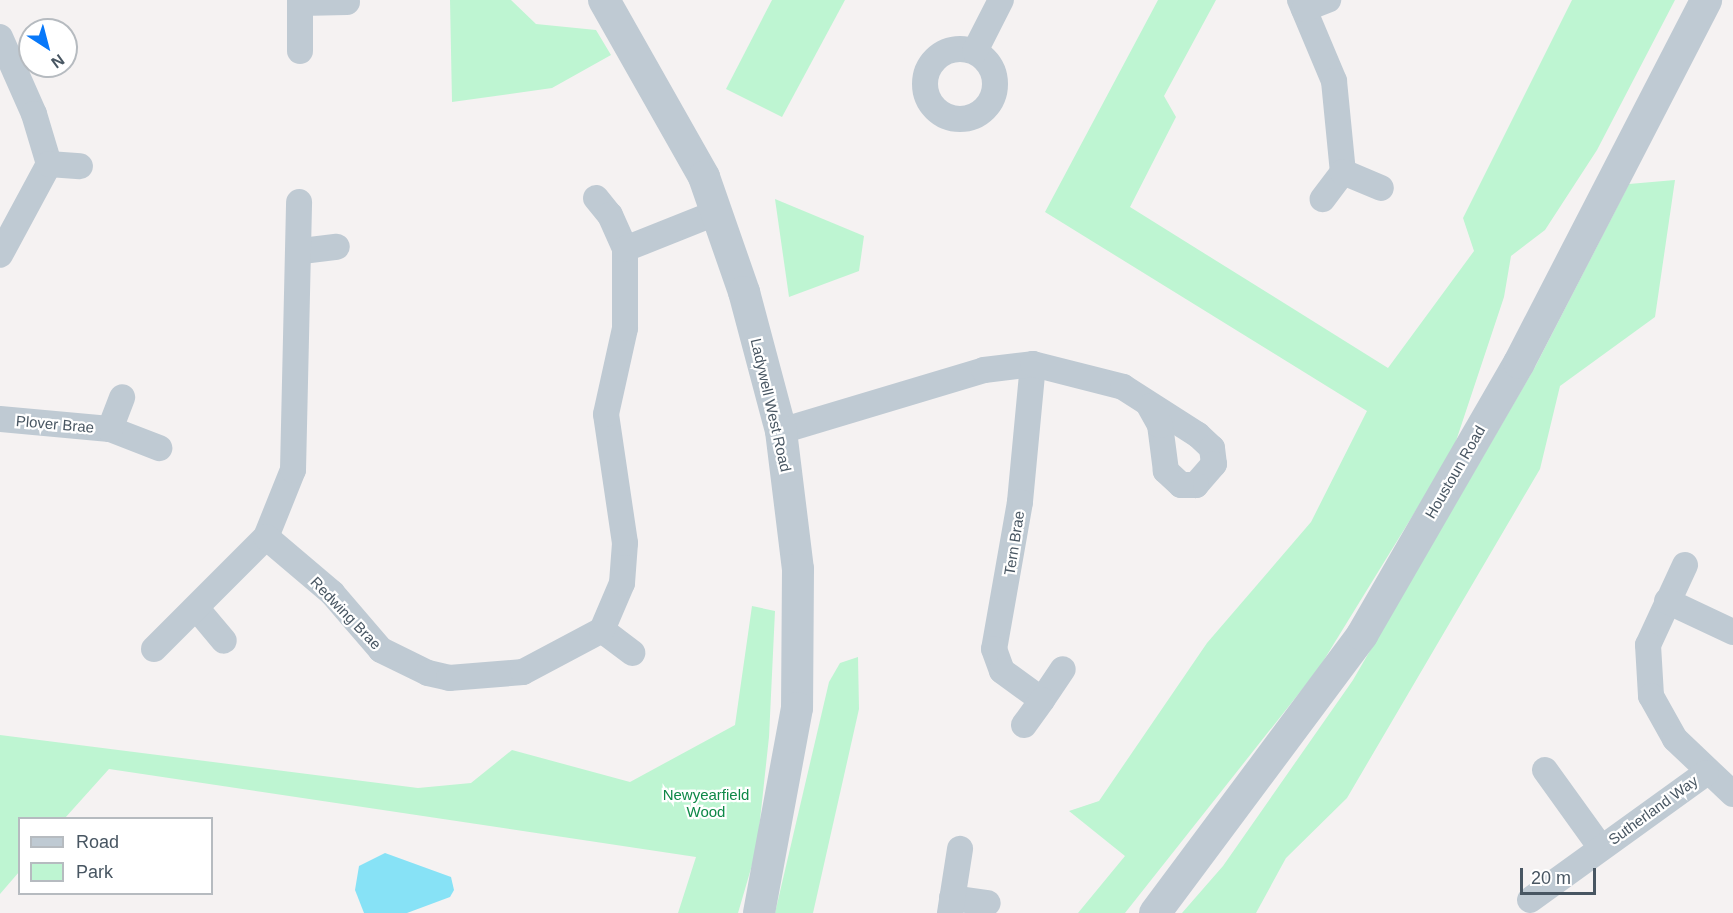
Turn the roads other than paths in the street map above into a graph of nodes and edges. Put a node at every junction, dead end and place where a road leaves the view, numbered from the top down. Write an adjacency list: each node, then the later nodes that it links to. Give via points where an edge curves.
1 (604, 0): 18 (street, Ladywell West Road, via 687,142)
2 (1001, 0): 10 (street)
3 (1328, 0): 7 (street)
4 (1706, 0): 51 (street, Houstoun Road, via 1519,363 1362,635)
5 (300, 2): 6 (street); 9 (street)
6 (347, 2)
7 (1302, 5): 13 (street, via 1334,81)
8 (0, 37): 11 (street, via 34,114)
9 (300, 51)
10 (975, 51)
11 (49, 164): 12 (street); 22 (street)
12 (80, 166)
13 (1343, 172): 14 (street); 16 (street)
14 (1381, 188)
15 (596, 198): 20 (street)
16 (1323, 199)
17 (299, 202): 21 (street)
18 (718, 212): 20 (street); 28 (street, Ladywell West Road)
19 (337, 248): 21 (street)
20 (625, 249): 34 (street, via 625,328 606,414 625,543 622,583)
21 (302, 251): 30 (street, via 293,471)
22 (0, 255)
23 (1033, 364): 25 (street, via 1123,387); 28 (street, via 984,370); 40 (street, Tern Brae, via 1019,512 994,649 1002,671)
24 (122, 396): 27 (street, Plover Brae)
25 (1150, 408)
26 (0, 419): 27 (street, Plover Brae)
27 (110, 429): 29 (street, Plover Brae)
28 (781, 431): 50 (street, Ladywell West Road, via 798,569 797,708)
29 (159, 448)
30 (266, 537): 33 (street, via 229,570); 34 (street, Redwing Brae, via 332,593 381,650 428,673 449,678 523,672)
31 (1685, 565): 32 (street, Sutherland Way)
32 (1667, 601): 35 (street); 43 (street, Sutherland Way, via 1648,645 1652,696 1676,739)
33 (198, 610): 36 (street); 37 (street)
34 (602, 630): 38 (street)
35 (1733, 632)
36 (224, 641)
37 (154, 649)
38 (632, 653)
39 (1063, 669): 40 (street)
40 (1042, 700): 41 (street)
41 (1024, 725)
42 (1545, 770): 45 (street, Sutherland Way)
43 (1706, 773): 44 (street, Sutherland Way); 45 (street, Sutherland Way)
44 (1733, 794)
45 (1601, 848): 47 (street, Sutherland Way)
46 (960, 849): 49 (street)
47 (1530, 900)
48 (988, 903): 49 (street)
49 (951, 906)
50 (759, 913)
51 (1155, 913)

